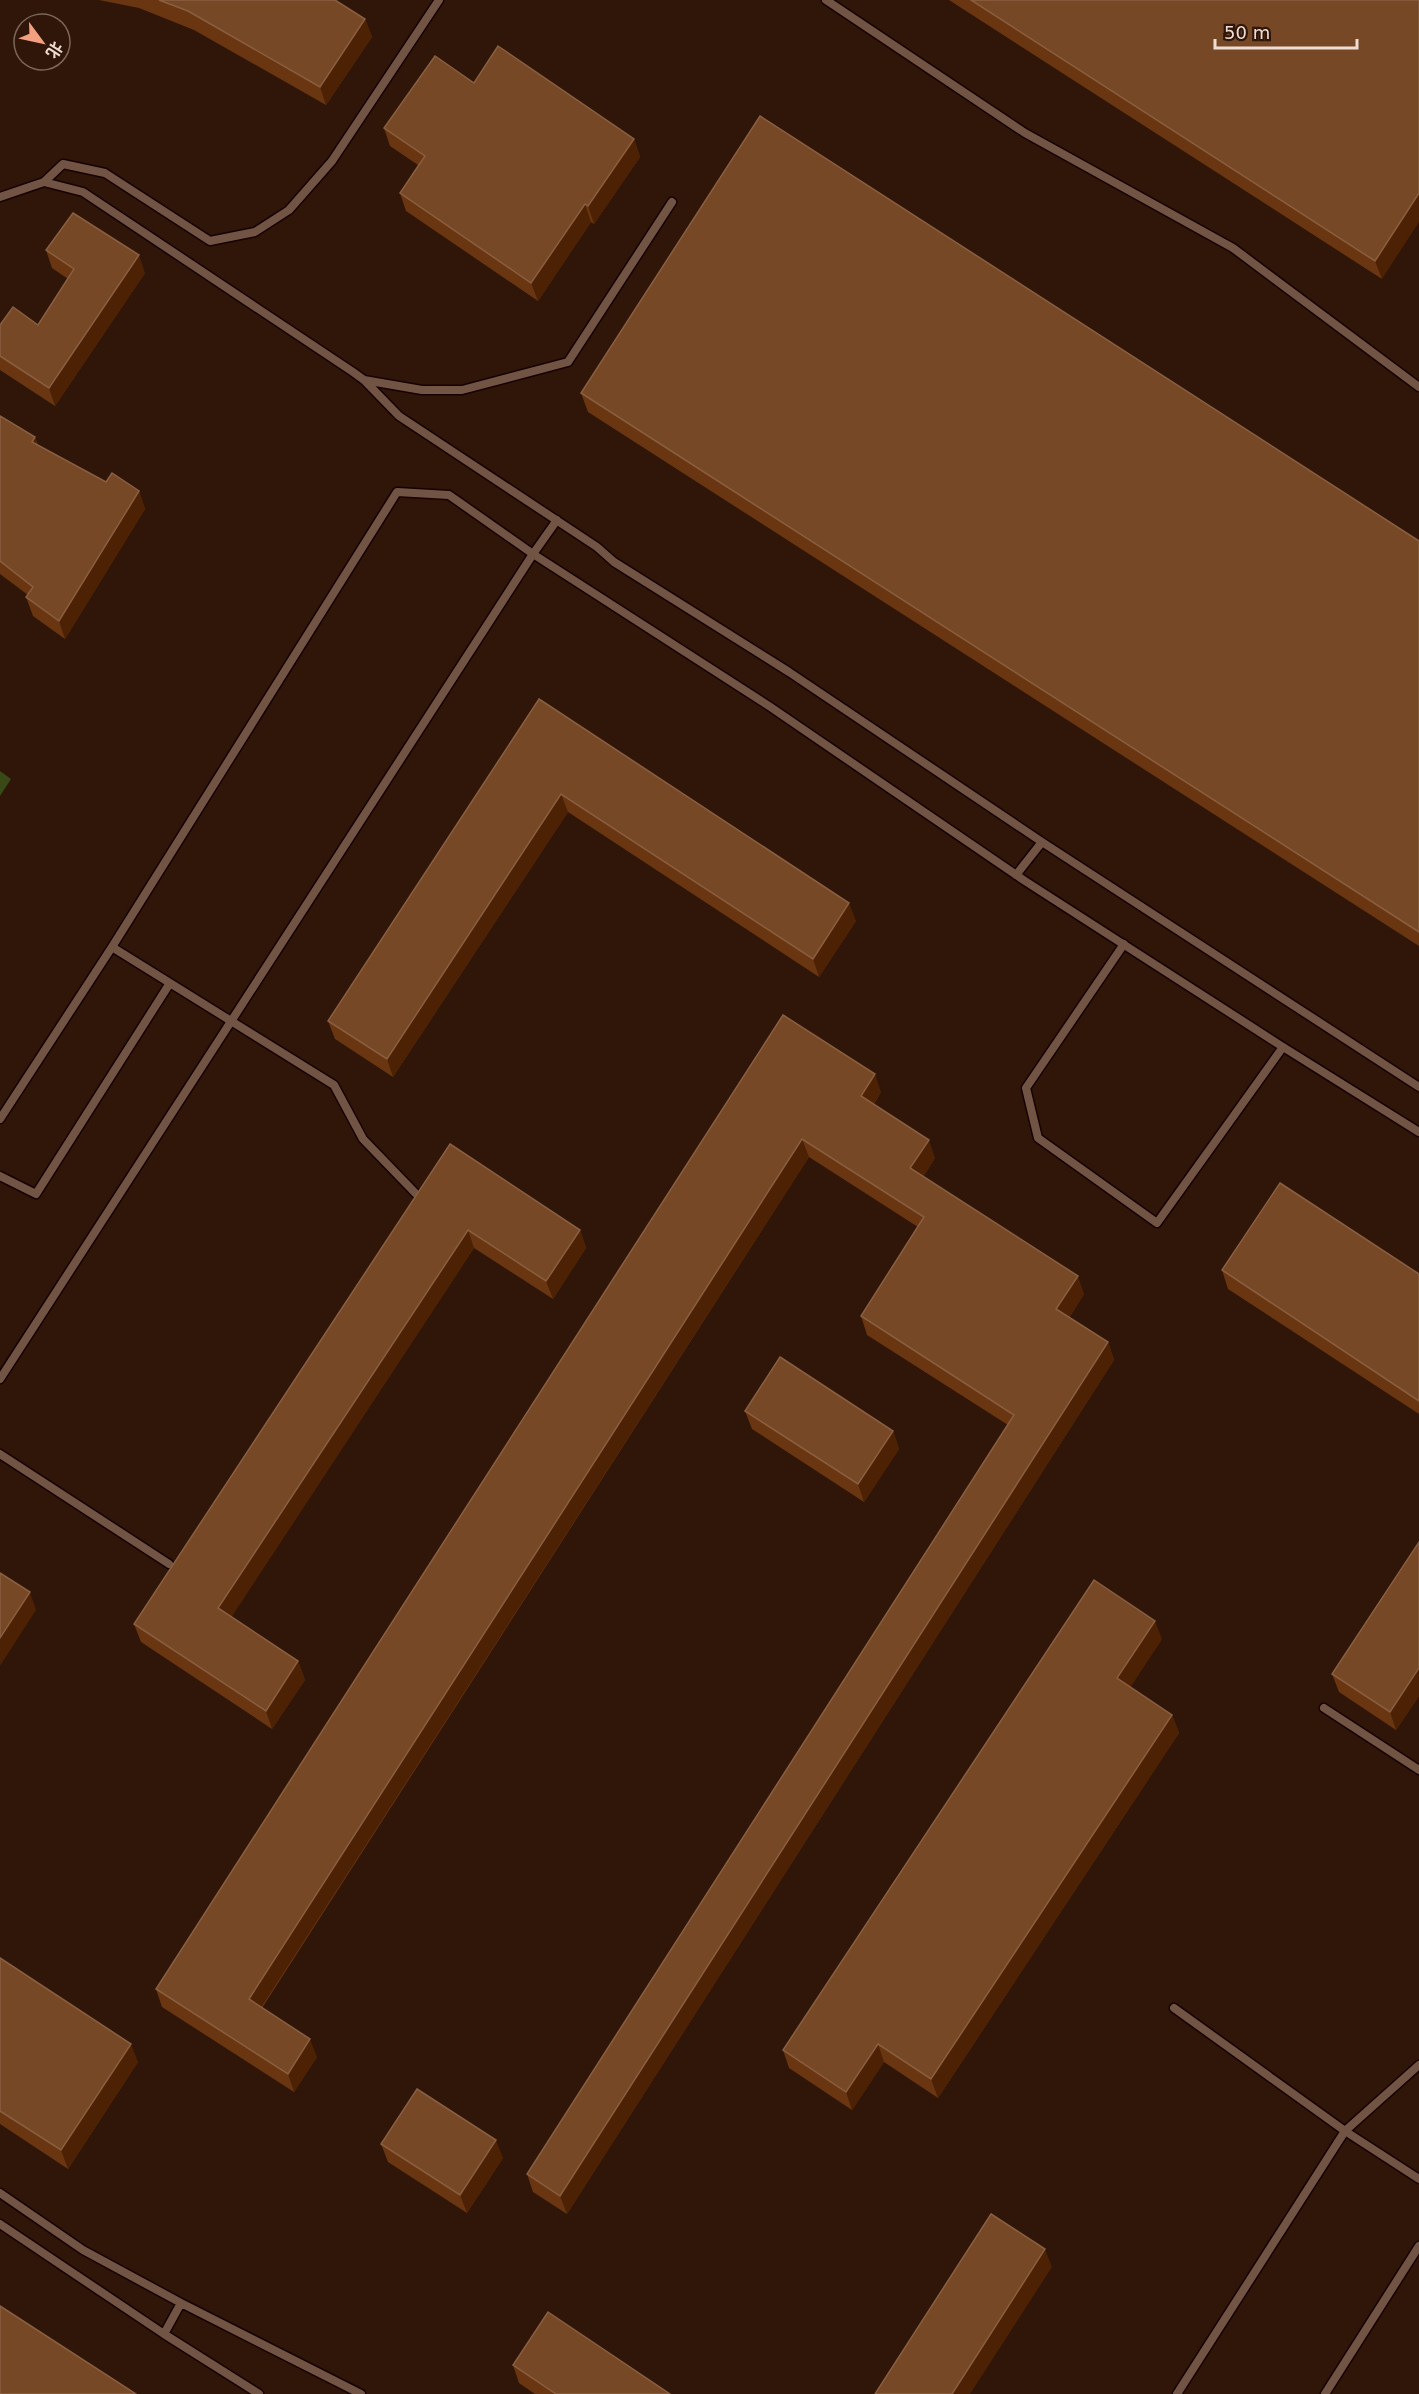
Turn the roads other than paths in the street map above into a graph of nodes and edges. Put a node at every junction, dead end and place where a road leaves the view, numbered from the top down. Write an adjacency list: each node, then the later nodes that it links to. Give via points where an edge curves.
1 (439, 0): 3 (lane, via 332,161 289,210 255,232 210,241 105,173 63,164)
2 (826, 0): 7 (lane, via 1025,133 1233,248)
3 (44, 182): 4 (lane); 6 (lane, via 83,192)
4 (0, 197)
5 (672, 202): 6 (lane, via 568,362 462,390 422,390)
6 (364, 380): 8 (lane, via 399,416)
7 (1419, 387)
8 (557, 520): 9 (lane); 10 (lane, via 614,562 789,672)
9 (533, 554): 11 (lane, via 769,706); 13 (lane, via 448,495 397,492); 15 (lane)
10 (1042, 842): 11 (lane); 17 (lane)
11 (1016, 875): 12 (lane)
12 (1124, 944): 16 (lane); 16 (lane, via 1026,1088 1038,1137 1157,1223)
13 (112, 947): 14 (lane); 18 (lane)
14 (170, 983): 15 (lane); 20 (lane, via 36,1194)
15 (230, 1021): 21 (lane, via 334,1085 363,1139); 22 (lane)
16 (1283, 1047): 19 (lane)
17 (1419, 1087)
18 (0, 1119)
19 (1419, 1132)
20 (0, 1176)
21 (422, 1200)
22 (0, 1379)
23 (0, 1454): 24 (lane)
24 (169, 1564)
25 (1324, 1708): 26 (lane)
26 (1419, 1770)
27 (1174, 2008): 29 (lane)
28 (1419, 2065): 29 (lane)
29 (1345, 2131): 30 (lane); 38 (lane)
30 (1419, 2179)
31 (0, 2193): 34 (lane, via 83,2250)
32 (0, 2224): 35 (lane)
33 (1419, 2246): 39 (lane)
34 (181, 2303): 35 (lane); 37 (lane)
35 (164, 2334): 36 (lane)
36 (259, 2394)
37 (361, 2394)
38 (1177, 2394)
39 (1325, 2394)

